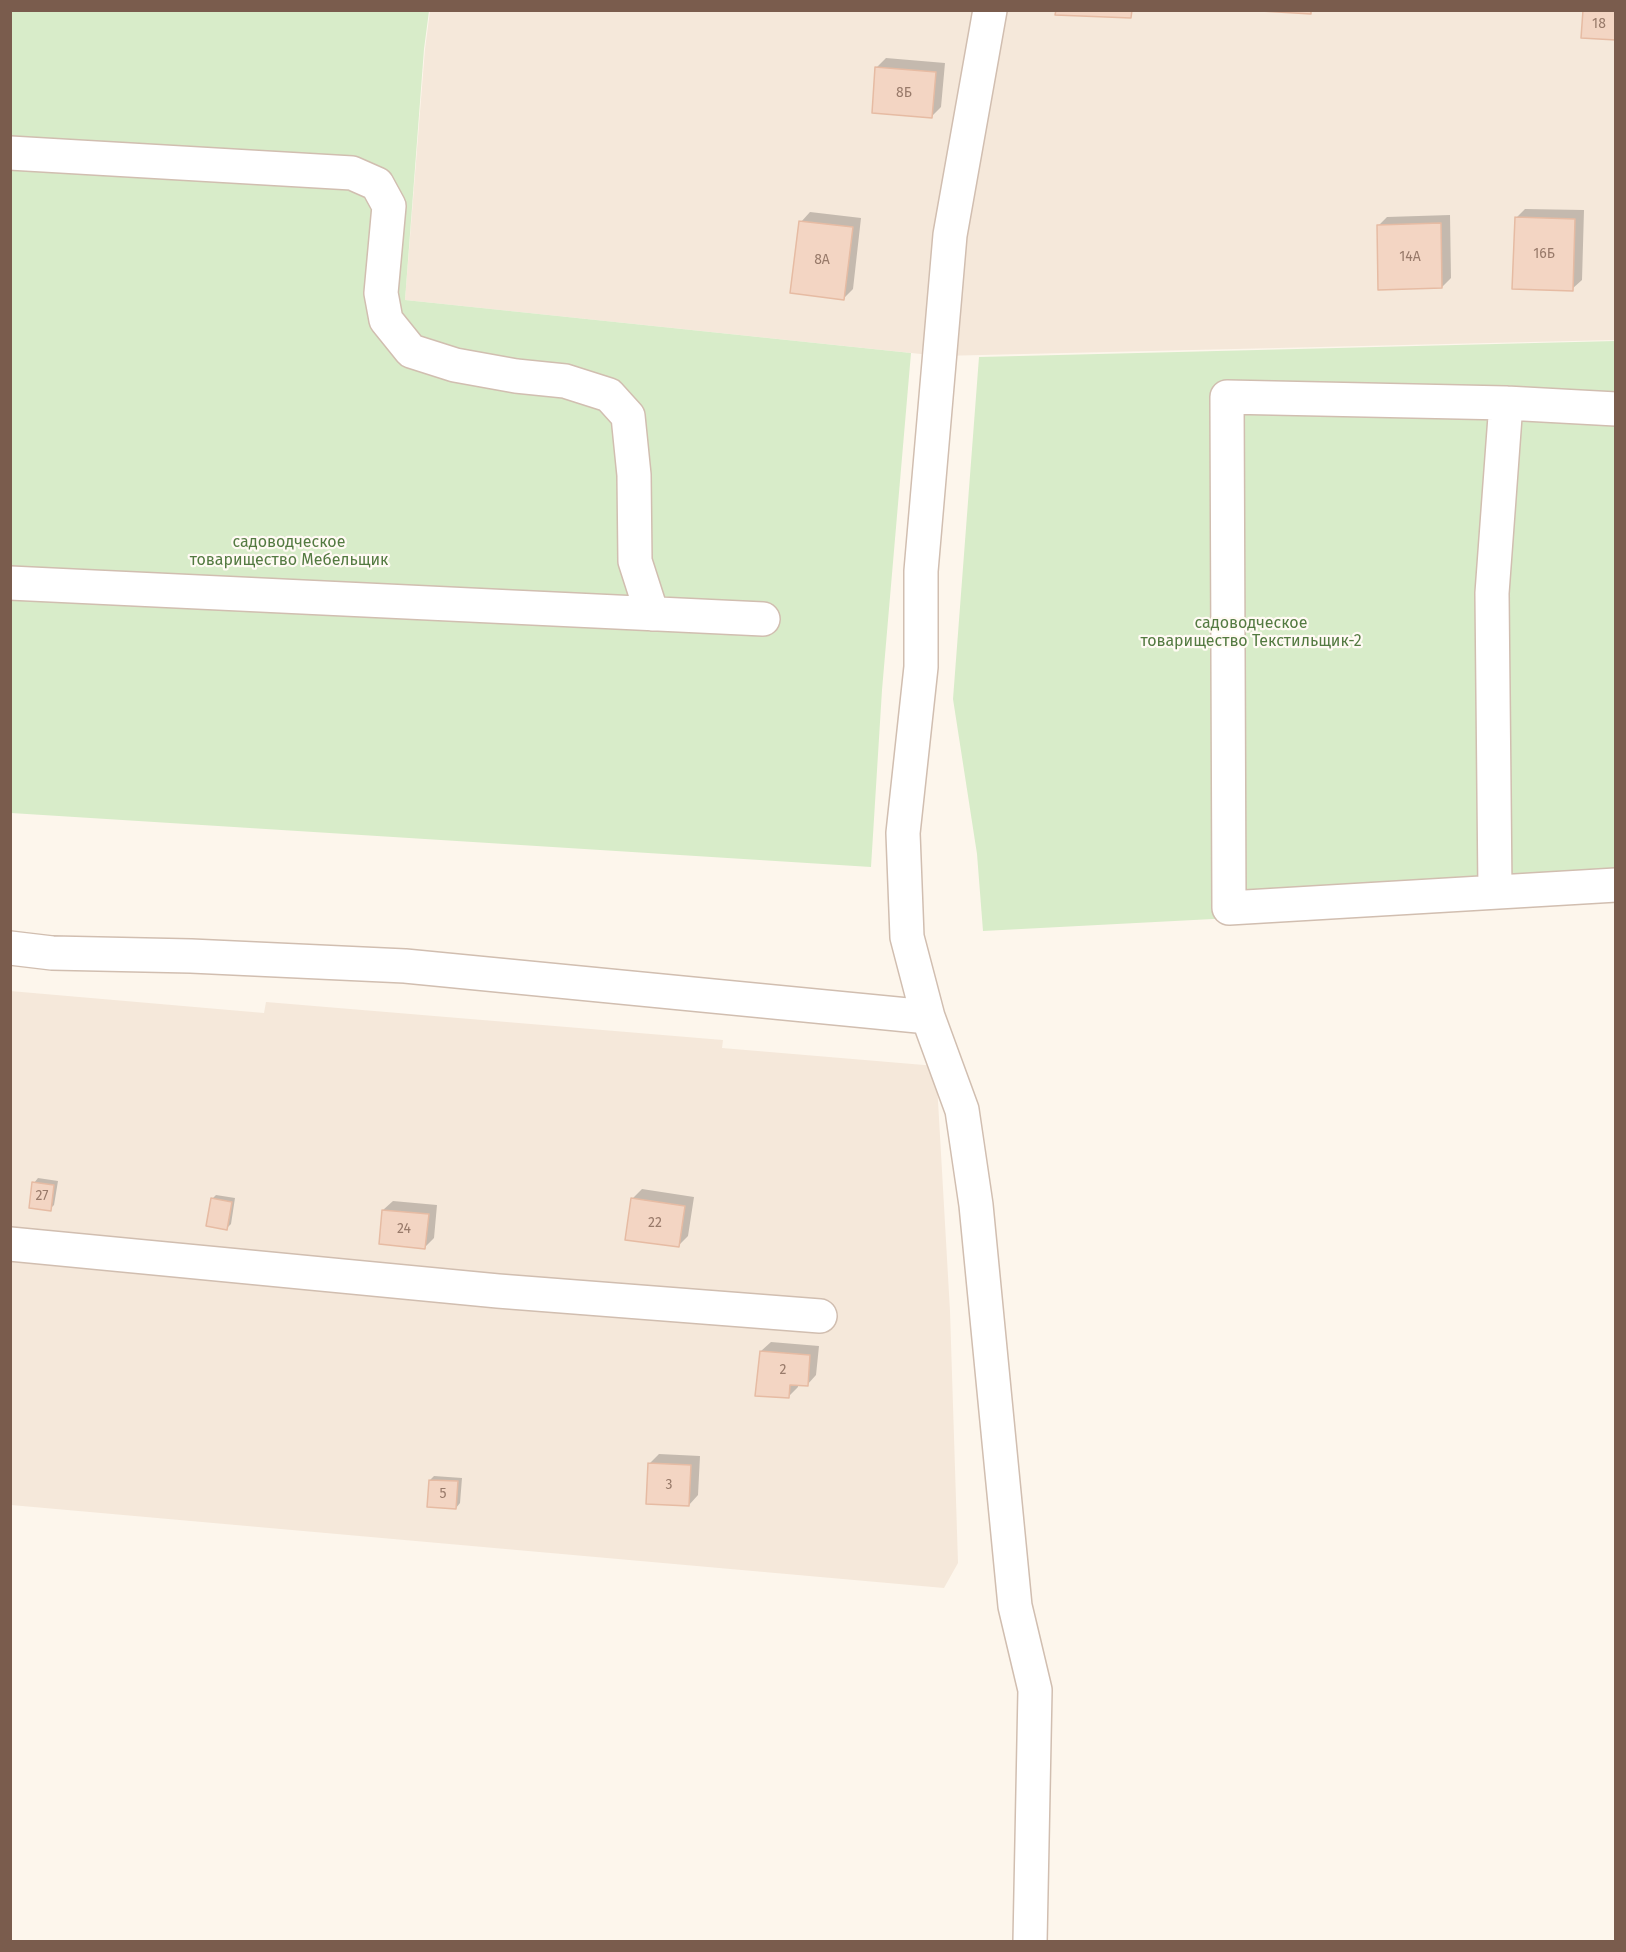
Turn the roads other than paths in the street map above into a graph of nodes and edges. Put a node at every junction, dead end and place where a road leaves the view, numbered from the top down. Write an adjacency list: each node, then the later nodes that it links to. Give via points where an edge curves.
1 (990, 10): 11 (street, via 950,235 921,571 921,667 903,833 907,937)
2 (10, 153): 6 (street, via 352,173 377,184 389,206 381,293 386,320 411,351 465,367 565,381 609,394 628,416 634,475 635,561)
3 (1506, 403): 4 (street); 9 (street, via 1492,593); 9 (street, via 1227,397 1229,908)
4 (1616, 409)
5 (10, 583): 6 (street)
6 (652, 614): 7 (street)
7 (762, 619)
8 (1616, 885): 9 (street)
9 (1495, 891)
10 (10, 948): 11 (street, via 52,953 405,966)
11 (928, 1017): 14 (street, via 962,1110 976,1205 1015,1606 1035,1690)
12 (10, 1244): 13 (street, via 498,1291)
13 (820, 1316)
14 (1030, 1941)

